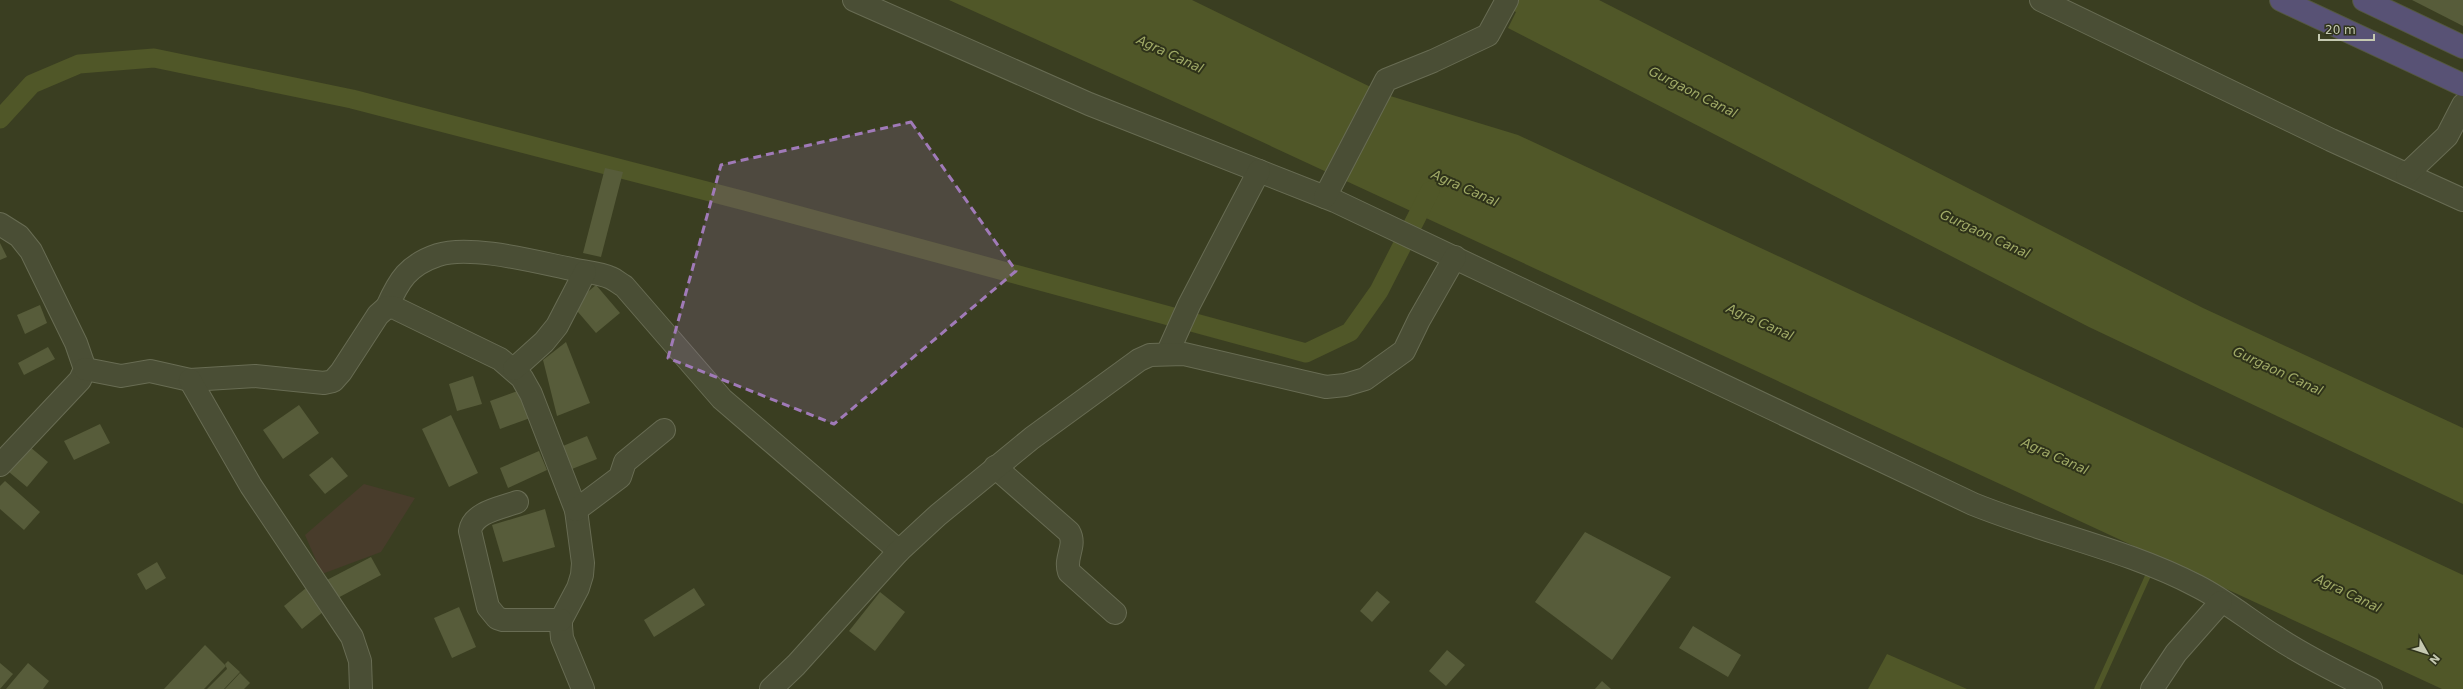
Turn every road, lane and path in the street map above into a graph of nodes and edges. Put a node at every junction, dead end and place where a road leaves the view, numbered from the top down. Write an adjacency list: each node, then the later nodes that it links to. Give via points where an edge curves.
1 (854, 0): 9 (street, via 1089,104)
2 (1506, 0): 11 (street, via 1488,35 1386,80)
3 (2041, 0): 10 (street)
4 (2281, 0): 7 (highway)
5 (2364, 0): 6 (highway)
6 (2460, 45)
7 (2463, 85)
8 (2463, 105): 10 (street, via 2447,136)
9 (1259, 171): 11 (street); 17 (street)
10 (2407, 174): 12 (street)
11 (1325, 197): 14 (street)
12 (2463, 200)
13 (0, 224): 18 (street, via 19,236 31,251 76,343)
14 (1455, 257): 17 (street, via 1404,351 1365,379 1345,385 1326,386 1184,354); 27 (street, via 1973,504 2013,520 2125,554 2198,586)
15 (585, 272): 16 (street, via 490,254 450,252 436,256 408,271 399,280); 19 (street, via 557,326 544,342); 26 (street, via 611,278 624,286 722,399)
16 (387, 307): 19 (street, via 395,308 500,359); 20 (street, via 378,315 333,380 324,383 254,376)
17 (1167, 354): 23 (street, via 1150,355 1140,360)
18 (85, 369): 20 (street, via 121,376 161,372); 22 (street, via 80,380)
19 (514, 369): 25 (street, via 532,394)
20 (190, 380): 31 (street, via 251,486 352,637 360,661)
21 (664, 430): 25 (street, via 625,462 620,477)
22 (0, 465)
23 (995, 467): 26 (street); 28 (street, via 1069,532 1073,544 1067,566 1069,572)
24 (517, 502): 29 (street, via 482,515 471,525 470,531 488,607 497,618 503,620)
25 (576, 510): 29 (street, via 583,563 582,575)
26 (899, 551): 32 (street, via 796,665)
27 (2221, 602): 33 (street, via 2176,653); 34 (street, via 2314,660)
28 (1115, 613)
29 (561, 620): 30 (street, via 562,638)
30 (579, 687)
31 (361, 689)
32 (771, 689)
33 (2152, 689)
34 (2371, 689)

